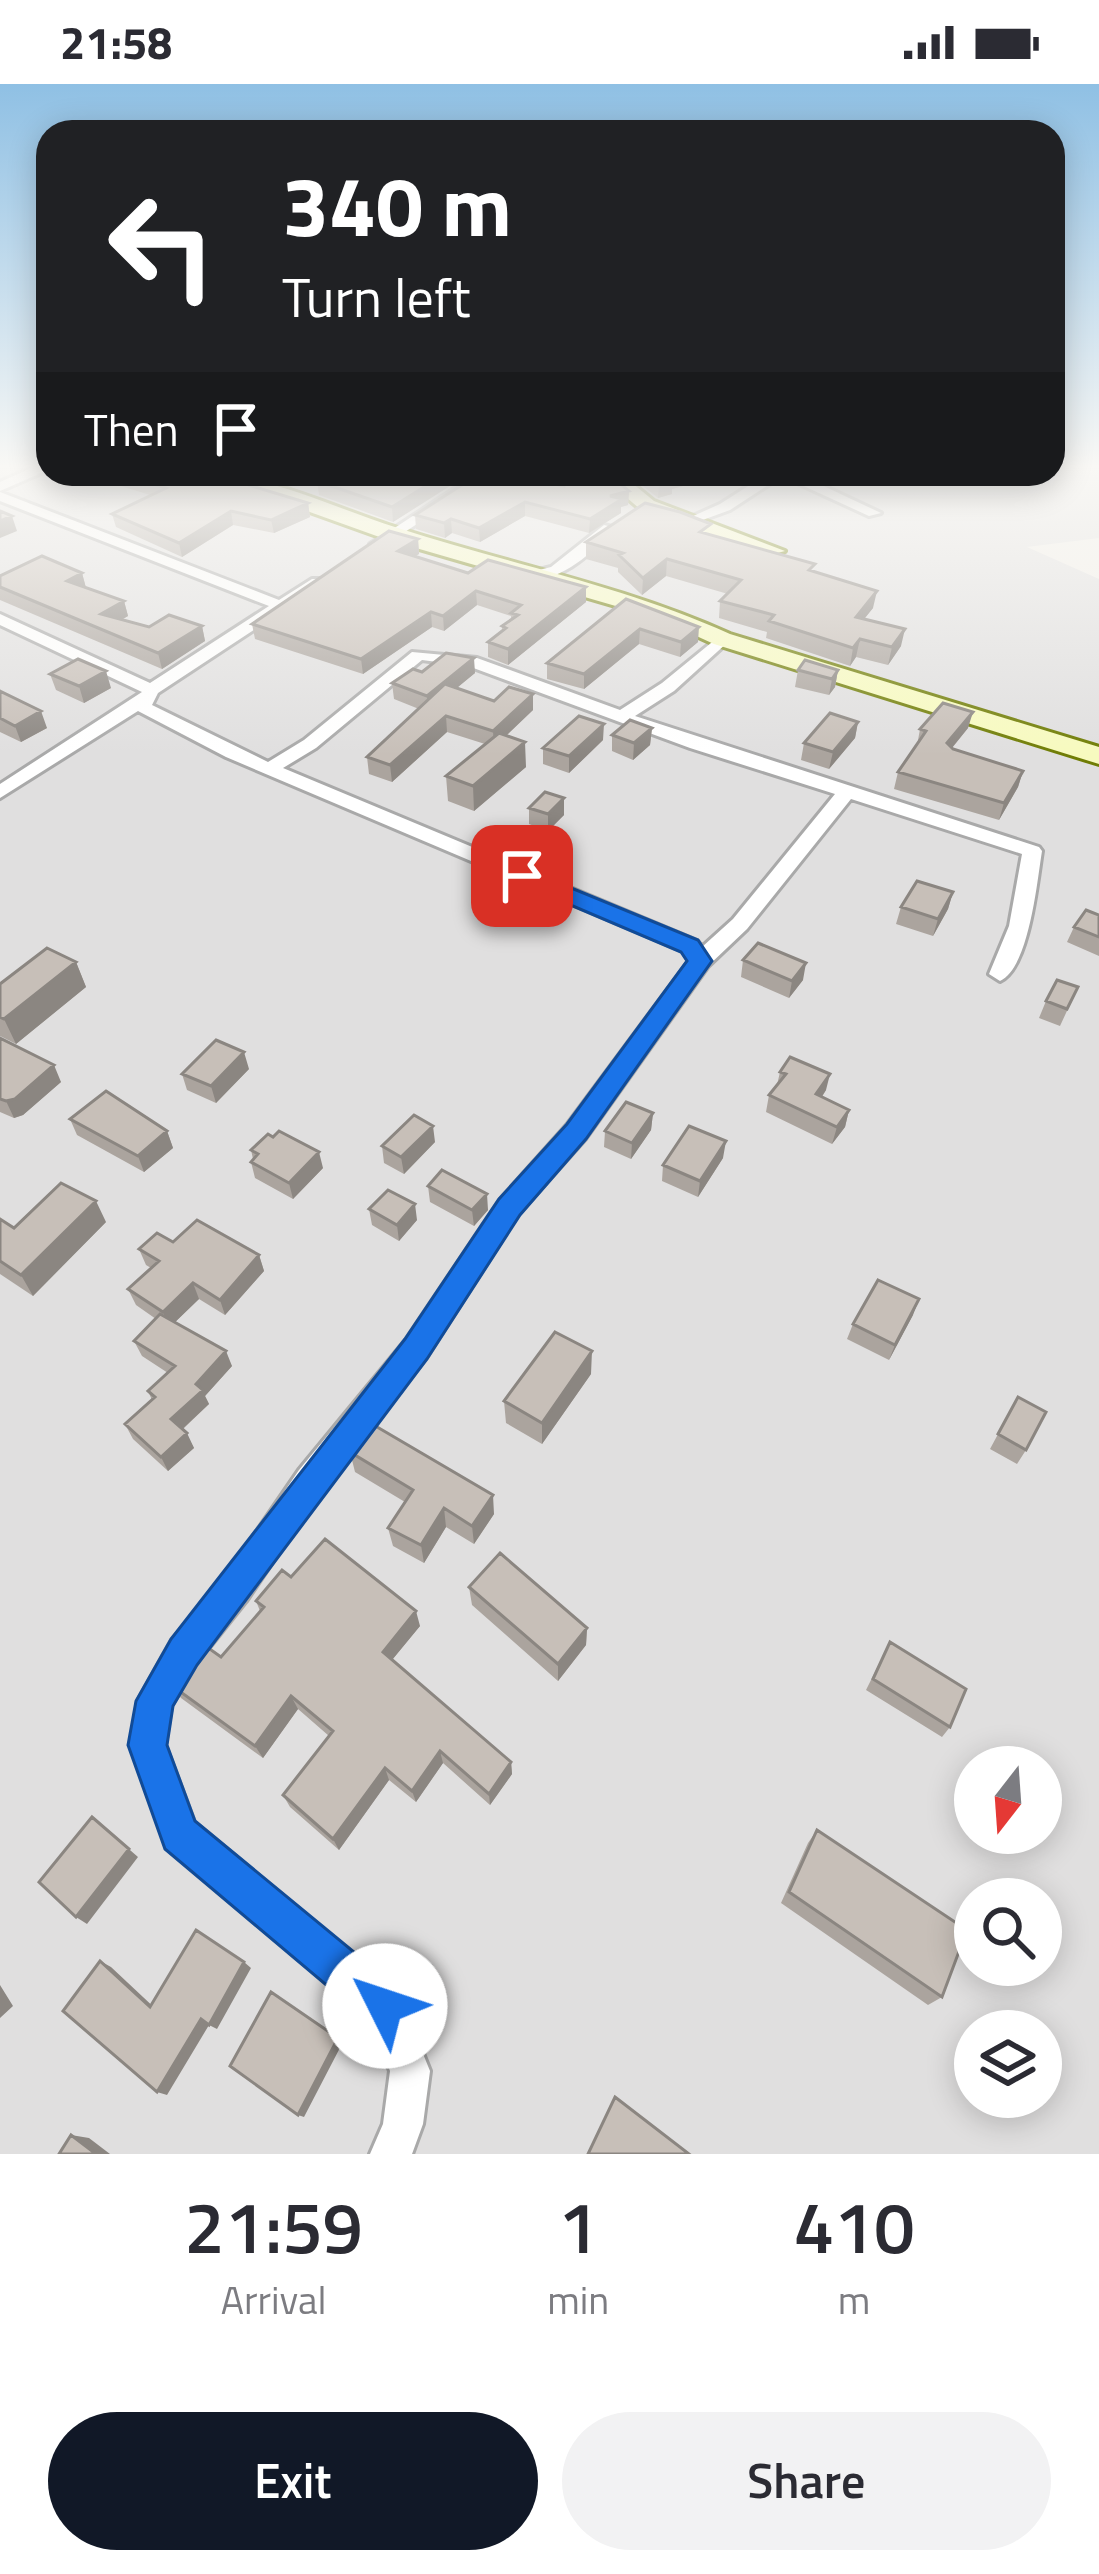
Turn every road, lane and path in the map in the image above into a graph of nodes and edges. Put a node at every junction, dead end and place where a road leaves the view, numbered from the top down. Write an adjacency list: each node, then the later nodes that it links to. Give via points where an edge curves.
1 (174, 562): 6 (street)
2 (497, 562): 5 (street)
3 (565, 562): 5 (street)
4 (336, 569): 6 (street)
5 (547, 575): 8 (street)
6 (279, 604): 9 (street)
7 (0, 619): 9 (street)
8 (722, 639): 10 (street); 11 (street)
9 (147, 696): 12 (street, via 232,753); 14 (street)
10 (622, 717): 12 (street, via 471,662 418,655); 13 (street)
11 (1099, 756)
12 (270, 768): 15 (street, via 690,946)
13 (848, 791): 15 (street); 16 (street, via 1032,851)
14 (0, 792)
15 (700, 961): 17 (street, via 576,1132 509,1207 416,1349 310,1480 155,1701 148,1745 180,1834 385,2006 410,2071)
16 (1000, 974)
17 (392, 2154)

